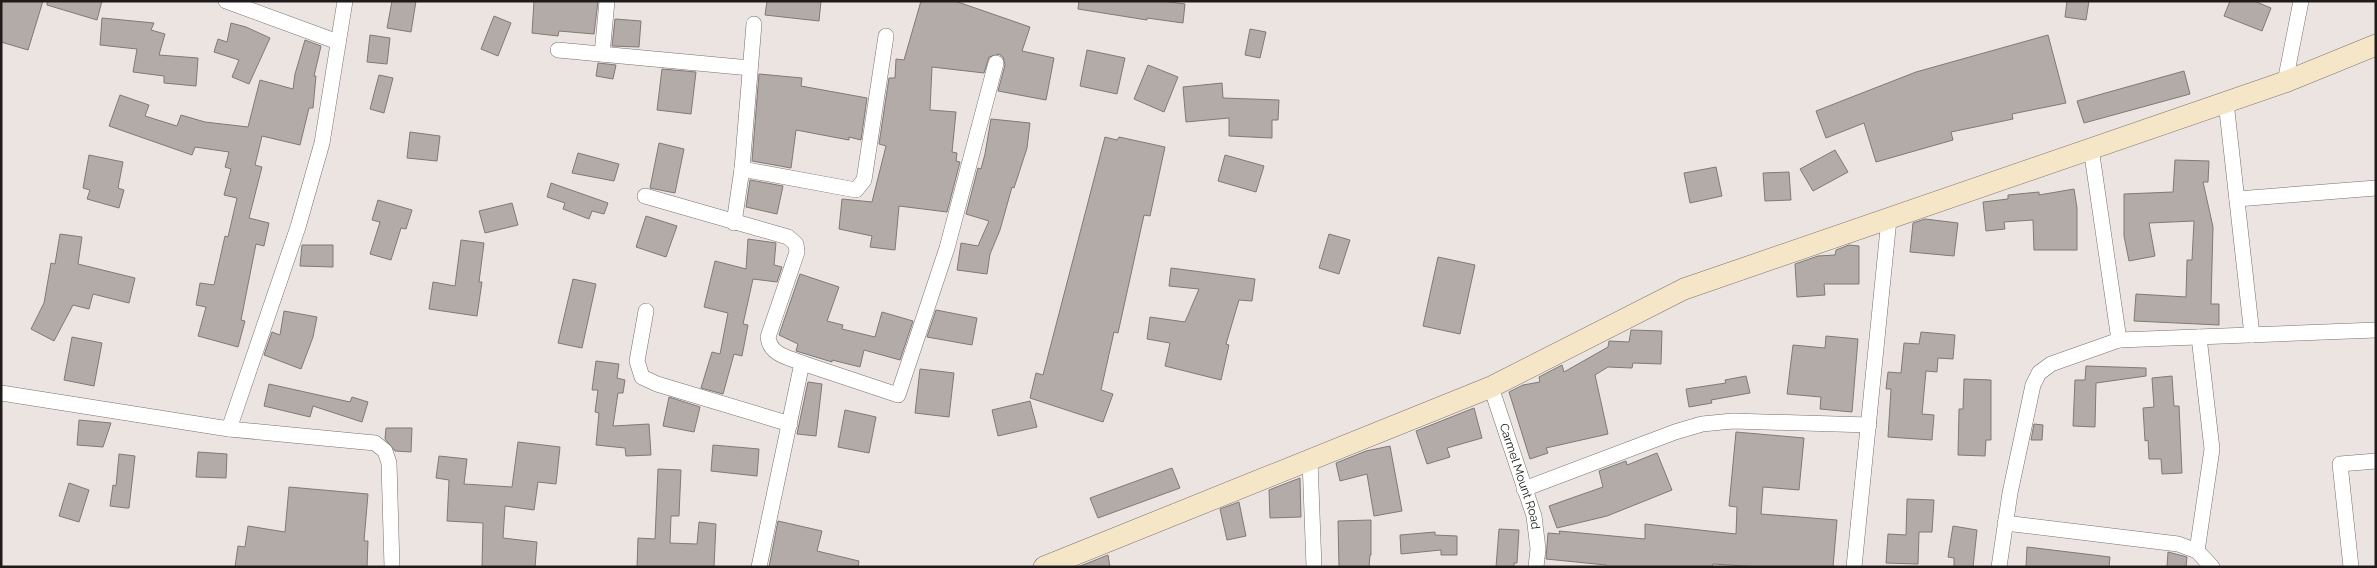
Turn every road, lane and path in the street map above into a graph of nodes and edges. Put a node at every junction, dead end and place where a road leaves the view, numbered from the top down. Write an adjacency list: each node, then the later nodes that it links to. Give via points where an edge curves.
1 (226, 1): 7 (street)
2 (345, 1): 7 (street)
3 (606, 1): 10 (street)
4 (2301, 1): 13 (street)
5 (754, 24): 12 (street)
6 (886, 36): 16 (street, via 864,180 860,187 856,190)
7 (338, 42): 32 (street, via 322,143 298,227)
8 (2376, 45): 13 (street)
9 (558, 50): 10 (street)
10 (602, 54): 12 (street)
11 (996, 63): 27 (street, via 947,248 898,395)
12 (750, 68): 16 (street)
13 (2285, 82): 14 (street)
14 (2226, 102): 15 (street); 19 (street)
15 (2091, 148): 20 (street); 26 (street)
16 (742, 169): 21 (street)
17 (2376, 188): 19 (street)
18 (644, 196): 21 (street)
19 (2237, 199): 24 (street)
20 (1889, 219): 28 (street, via 1684,289); 31 (street)
21 (734, 223): 27 (street, via 788,237 796,244 797,252 768,337 772,351)
22 (646, 311): 30 (street, via 637,361 642,378)
23 (2376, 330): 24 (street)
24 (2252, 335): 25 (street)
25 (2199, 337): 26 (street); 37 (street, via 2212,449)
26 (2120, 340): 36 (street, via 2050,364 2039,372 2033,385)
27 (802, 363): 30 (street)
28 (1491, 387): 33 (street); 35 (street, Carmel Mount Road)
29 (1, 393): 32 (street)
30 (790, 424): 40 (street)
31 (1868, 425): 35 (street, via 1733,421 1702,424); 44 (street)
32 (229, 429): 39 (street, via 375,443 385,451 389,463)
33 (1310, 460): 41 (street); 42 (street)
34 (2376, 461): 38 (street, via 2340,464)
35 (1524, 489): 43 (street, Carmel Mount Road, via 1534,516 1538,550)
36 (2005, 522): 37 (street, via 2178,544); 45 (street)
37 (2197, 551): 46 (street)
38 (2351, 566): 47 (street)
39 (392, 567)
40 (759, 567)
41 (1044, 567)
42 (1314, 567)
43 (1536, 567)
44 (1854, 567)
45 (1999, 567)
46 (2212, 567)
47 (2342, 567)

